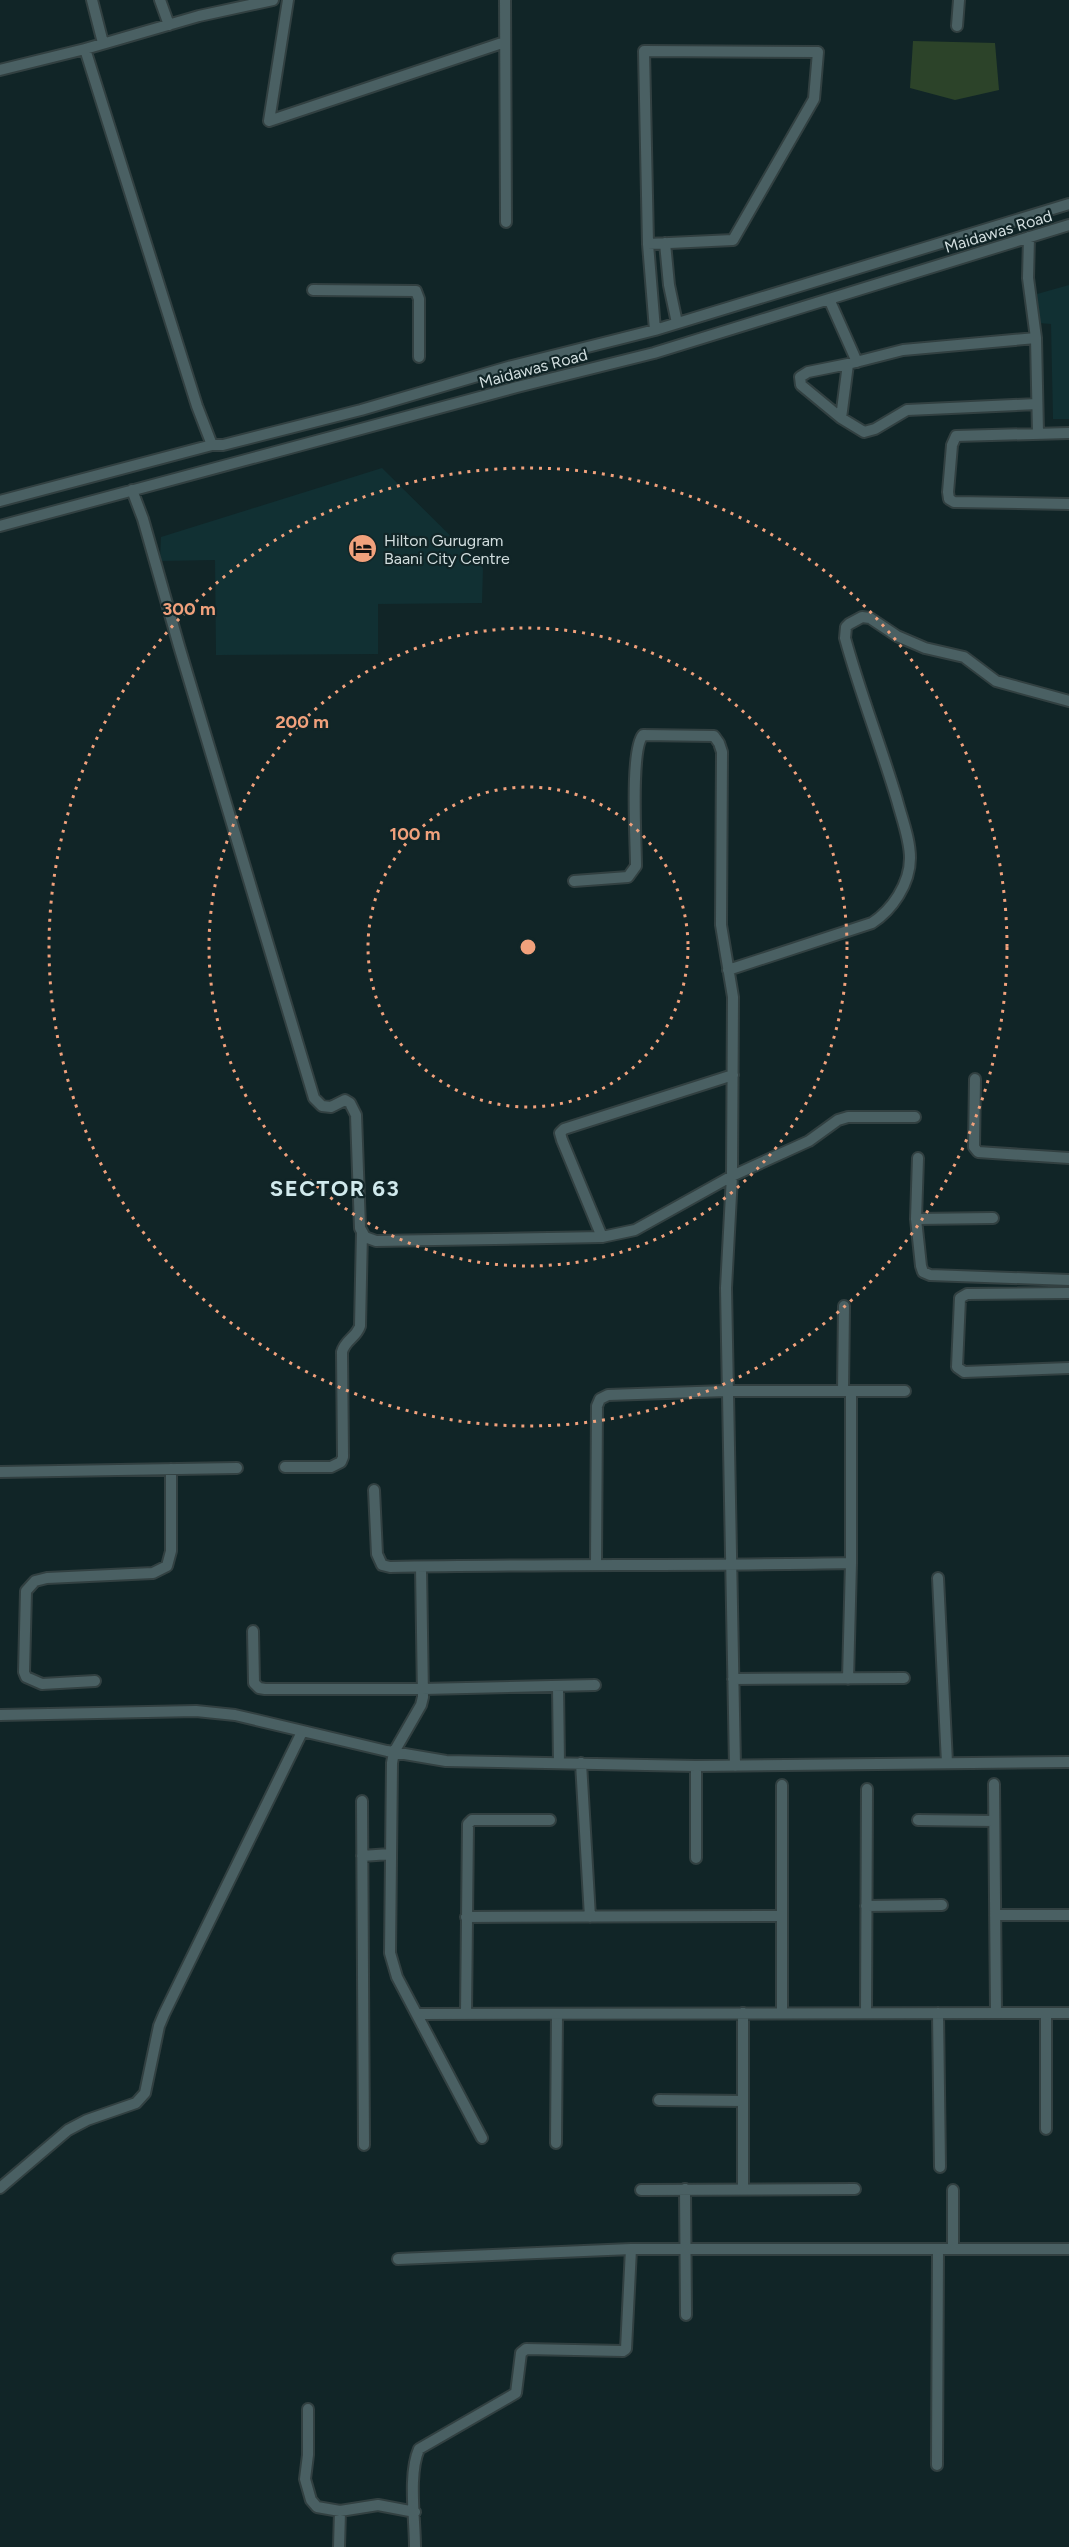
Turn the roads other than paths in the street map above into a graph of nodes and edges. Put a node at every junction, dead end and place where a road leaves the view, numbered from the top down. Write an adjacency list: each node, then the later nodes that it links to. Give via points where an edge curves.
1 (92, 0): 10 (street)
2 (160, 0): 7 (street)
3 (273, 0): 7 (street)
4 (288, 0): 9 (street, via 269,121)
5 (505, 0): 9 (street)
6 (959, 0): 8 (street)
7 (169, 25): 10 (street)
8 (957, 26)
9 (506, 42): 14 (street)
10 (104, 44): 11 (street)
11 (85, 49): 12 (street); 32 (street, via 197,406)
12 (0, 70)
13 (1069, 204): 21 (street, Maidawas Road)
14 (506, 222)
15 (1069, 225): 16 (street, Maidawas Road)
16 (1029, 237): 20 (street, Maidawas Road); 23 (street, via 1028,278)
17 (665, 243): 18 (street); 18 (street, via 733,240 814,99 818,51 644,51); 21 (street)
18 (648, 244): 22 (street)
19 (313, 290): 24 (street, via 416,291)
20 (829, 299): 25 (street); 29 (street, Maidawas Road, via 654,353)
21 (677, 323): 22 (street, Maidawas Road)
22 (656, 330): 27 (street, Maidawas Road)
23 (1036, 338): 25 (street, via 903,350); 26 (street)
24 (419, 357)
25 (853, 363): 28 (street); 28 (street, via 800,377 801,385)
26 (1037, 404): 28 (street, via 908,410 864,432); 30 (street)
27 (361, 410): 29 (street); 32 (street, Maidawas Road)
28 (841, 418)
29 (369, 429): 33 (street, Maidawas Road)
30 (1038, 433): 31 (street); 35 (street, via 956,436 949,499 964,503)
31 (1069, 433)
32 (213, 445): 34 (street, Maidawas Road)
33 (132, 490): 36 (street, Maidawas Road); 48 (street, via 314,1098 322,1106 331,1107 345,1100 356,1115)
34 (0, 501)
35 (1069, 504)
36 (0, 526)
37 (1069, 701): 39 (street, via 996,681 964,657 925,648 870,618 862,617 849,624 845,638 883,750 908,840 909,868 891,908 872,923)
38 (574, 881): 39 (street, via 628,877 636,866 635,765 643,735 714,736 722,752 721,925)
39 (728, 970): 40 (street, via 732,984)
40 (733, 1075): 45 (street); 49 (street, via 560,1133)
41 (975, 1079): 44 (street, via 974,1147 978,1152)
42 (915, 1117): 45 (street, via 838,1120 808,1141)
43 (918, 1158): 46 (street)
44 (1069, 1158)
45 (732, 1176): 49 (street, via 635,1230); 54 (street)
46 (916, 1218): 47 (street); 50 (street, via 921,1266 930,1275)
47 (993, 1218)
48 (362, 1232): 49 (street, via 376,1241); 57 (street, via 360,1326 342,1352 343,1457 331,1467)
49 (602, 1237)
50 (1069, 1280)
51 (1069, 1293): 53 (street, via 967,1294 960,1298 957,1367 964,1372)
52 (844, 1306): 55 (street)
53 (1069, 1368)
54 (726, 1391): 55 (street); 62 (street, via 608,1395 600,1399); 64 (street)
55 (847, 1391): 56 (street); 63 (street)
56 (905, 1391)
57 (285, 1467)
58 (237, 1468): 59 (street)
59 (171, 1469): 60 (street); 71 (street, via 171,1551 166,1566 153,1573 47,1578 35,1581 26,1591 26,1677 42,1684)
60 (0, 1472)
61 (375, 1490): 65 (street, via 378,1561 390,1567)
62 (596, 1563): 64 (street); 65 (street)
63 (851, 1563): 64 (street); 70 (street)
64 (731, 1565): 69 (street)
65 (421, 1567): 74 (street)
66 (938, 1578): 81 (street)
67 (253, 1631): 74 (street, via 253,1676 259,1688)
68 (904, 1678): 70 (street)
69 (733, 1679): 70 (street); 83 (street)
70 (848, 1679)
71 (95, 1681)
72 (595, 1684): 73 (street)
73 (558, 1687): 74 (street); 79 (street)
74 (423, 1689): 77 (street, via 421,1705)
75 (0, 1716): 76 (street, via 196,1711 235,1715)
76 (302, 1732): 77 (street); 118 (street, via 164,2014 145,2093 136,2103 68,2130)
77 (394, 1752): 79 (street, via 446,1761); 91 (street)
78 (1069, 1762): 81 (street)
79 (559, 1763): 80 (street)
80 (581, 1763): 82 (street); 100 (street)
81 (947, 1763): 83 (street)
82 (696, 1766): 83 (street); 93 (street)
83 (735, 1766)
84 (994, 1784): 90 (street)
85 (782, 1785): 97 (street)
86 (867, 1789): 94 (street)
87 (362, 1801): 92 (street)
88 (550, 1820): 99 (street, via 472,1820 468,1824)
89 (918, 1820): 90 (street)
90 (994, 1821): 98 (street)
91 (390, 1854): 92 (street); 108 (street, via 392,1966)
92 (362, 1856): 116 (street)
93 (696, 1858)
94 (866, 1905): 95 (street); 101 (street)
95 (942, 1905)
96 (1069, 1915): 98 (street)
97 (782, 1916): 100 (street); 103 (street)
98 (995, 1916): 105 (street)
99 (466, 1917): 100 (street); 109 (street)
100 (590, 1917)
101 (866, 2012): 103 (street); 104 (street)
102 (743, 2013): 103 (street); 110 (street); 112 (street)
103 (782, 2013)
104 (938, 2013): 105 (street); 117 (street)
105 (996, 2013): 106 (street)
106 (1046, 2013): 107 (street); 113 (street)
107 (1069, 2013)
108 (417, 2014): 109 (street); 114 (street)
109 (466, 2014): 110 (street)
110 (557, 2014): 115 (street)
111 (658, 2100): 112 (street)
112 (743, 2101): 119 (street)
113 (1046, 2129)
114 (482, 2138)
115 (556, 2143)
116 (364, 2145)
117 (940, 2168)
118 (0, 2188)
119 (743, 2188): 120 (street); 121 (street)
120 (685, 2189): 122 (street); 127 (street)
121 (855, 2189)
122 (642, 2190)
123 (953, 2190): 125 (street)
124 (631, 2249): 127 (street); 129 (street); 134 (street, via 625,2350 521,2352 516,2393 419,2449 415,2458)
125 (953, 2249): 126 (street); 128 (street)
126 (1069, 2249)
127 (685, 2250): 128 (street); 130 (street)
128 (938, 2250): 132 (street)
129 (398, 2259)
130 (686, 2315)
131 (308, 2409): 133 (street, via 308,2492 317,2507)
132 (937, 2465)
133 (340, 2511): 134 (street, via 378,2505); 135 (street)
134 (415, 2512): 136 (street)
135 (339, 2547)
136 (415, 2547)

